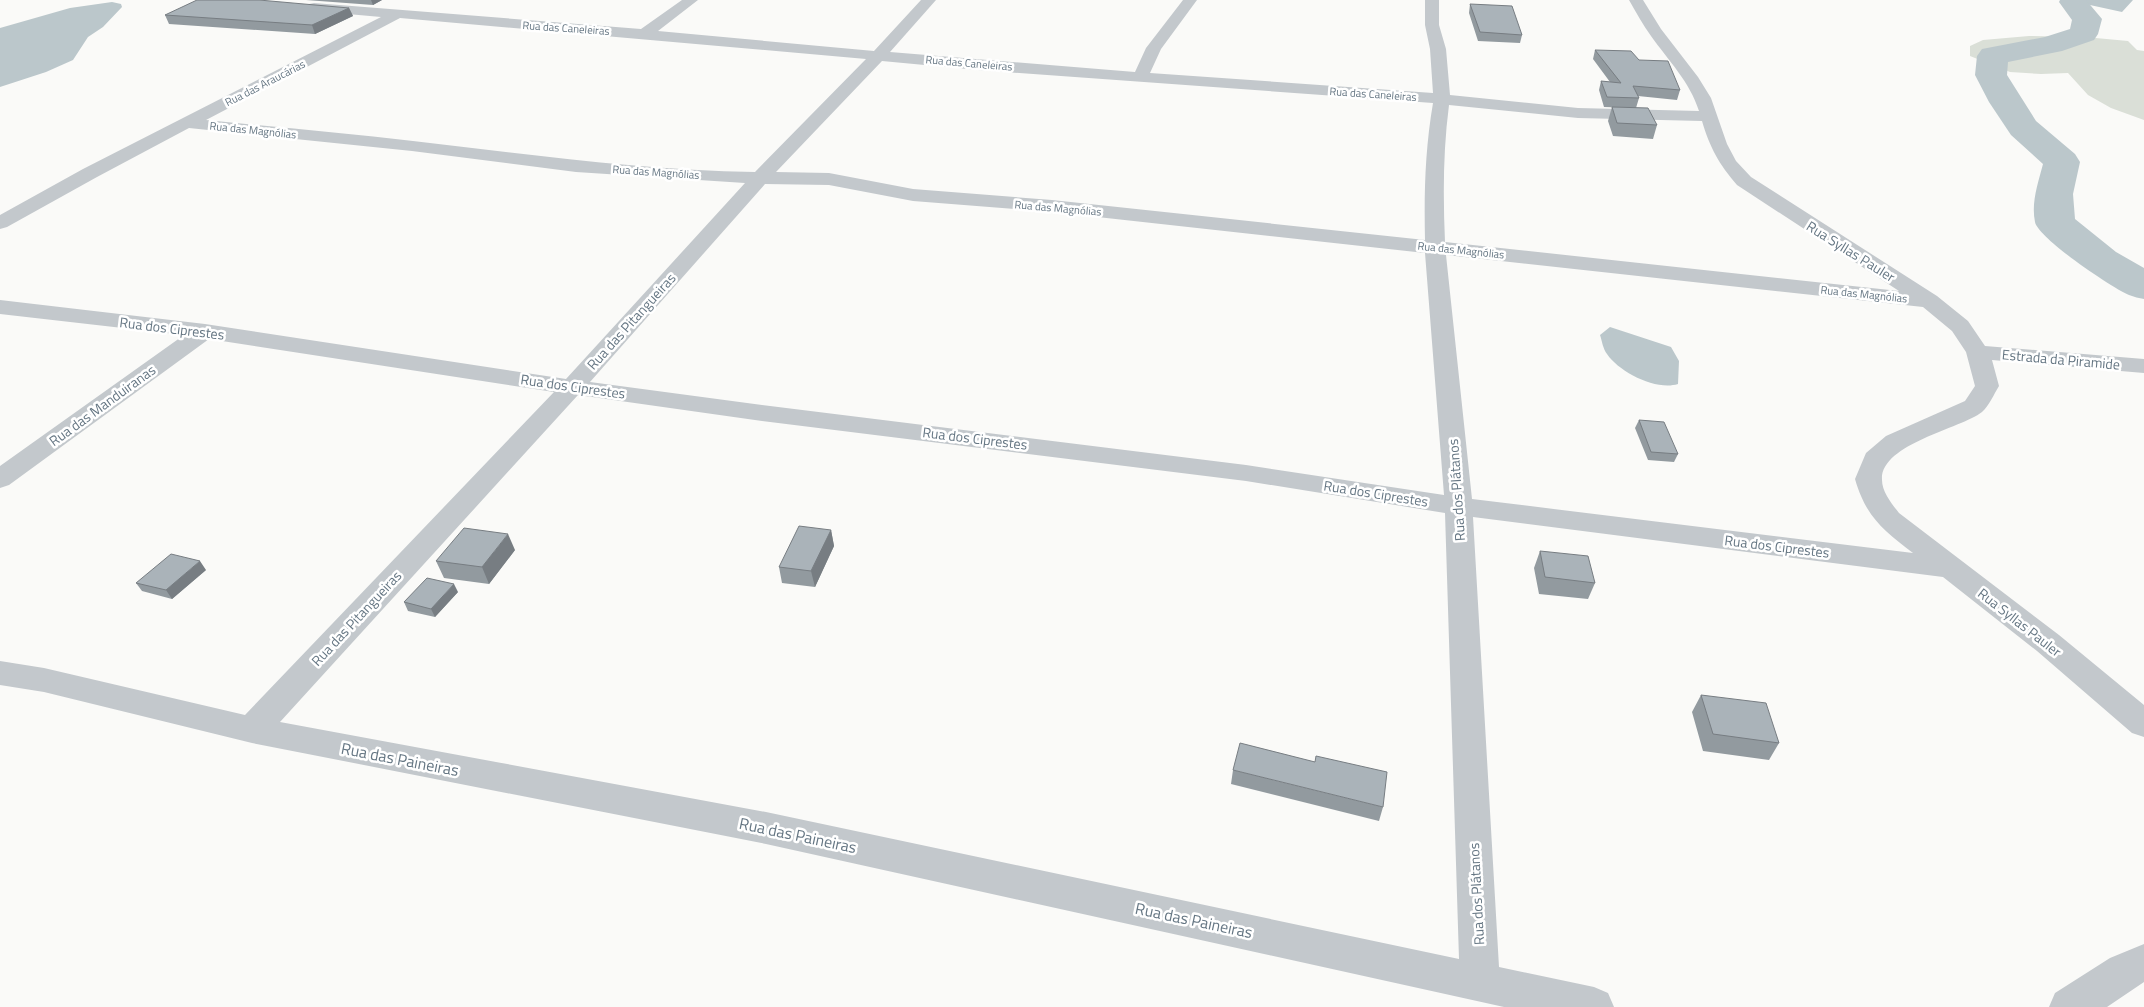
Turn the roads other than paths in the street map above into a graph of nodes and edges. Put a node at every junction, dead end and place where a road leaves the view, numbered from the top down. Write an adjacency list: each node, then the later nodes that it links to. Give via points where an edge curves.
1 (424, 0): 8 (street, Rua das Araucárias)
2 (691, 0): 9 (street)
3 (929, 0): 10 (street, Rua das Pitangueiras)
4 (1190, 0): 11 (street, via 1154,48)
5 (1432, 0): 12 (street, Rua dos Plátanos, via 1432,25 1438,49)
6 (1636, 0): 13 (street, Rua Syllas Pauler, via 1692,80 1703,98)
7 (300, 6): 8 (street, Rua das Caneleiras)
8 (398, 14): 9 (street, Rua das Caneleiras); 14 (street, Rua das Araucárias)
9 (644, 34): 10 (street, Rua das Caneleiras)
10 (879, 55): 11 (street, Rua das Caneleiras); 15 (street, Rua das Pitangueiras)
11 (1140, 77): 12 (street, Rua das Caneleiras)
12 (1442, 99): 13 (street, Rua das Caneleiras, via 1578,114); 17 (street, Rua dos Plátanos, via 1433,177)
13 (1708, 116): 18 (street, Rua Syllas Pauler, via 1728,163 1744,181)
14 (187, 123): 15 (street, Rua das Magnólias, via 576,166); 16 (street, Rua das Araucárias)
15 (760, 177): 17 (street, Rua das Magnólias, via 829,179 913,195 1052,206); 23 (street, Rua das Pitangueiras)
16 (0, 223)
17 (1435, 247): 18 (street, Rua das Magnólias); 25 (street, Rua dos Plátanos)
18 (1929, 301): 21 (street, Rua Syllas Pauler, via 1960,326)
19 (0, 307): 20 (street, Rua dos Ciprestes)
20 (205, 331): 23 (street, Rua dos Ciprestes); 24 (street, Rua das Manduiranas)
21 (1978, 352): 22 (street, Estrada da Piramide); 26 (street, Rua Syllas Pauler, via 1987,386 1974,406 1895,442 1874,459 1868,479 1874,498 1889,520)
22 (2144, 366)
23 (572, 387): 25 (street, Rua dos Ciprestes, via 1246,473); 29 (street, Rua das Pitangueiras)
24 (0, 479)
25 (1459, 506): 26 (street, Rua dos Ciprestes); 31 (street, Rua dos Plátanos)
26 (1950, 568): 28 (street, Rua Syllas Pauler, via 2048,643)
27 (0, 673): 29 (street, Rua das Paineiras, via 44,680)
28 (2144, 724)
29 (252, 730): 31 (street, Rua das Paineiras, via 766,828)
30 (2136, 966): 33 (street)
31 (1480, 982): 32 (street, Rua das Paineiras)
32 (1594, 1007)
33 (2069, 1007)

